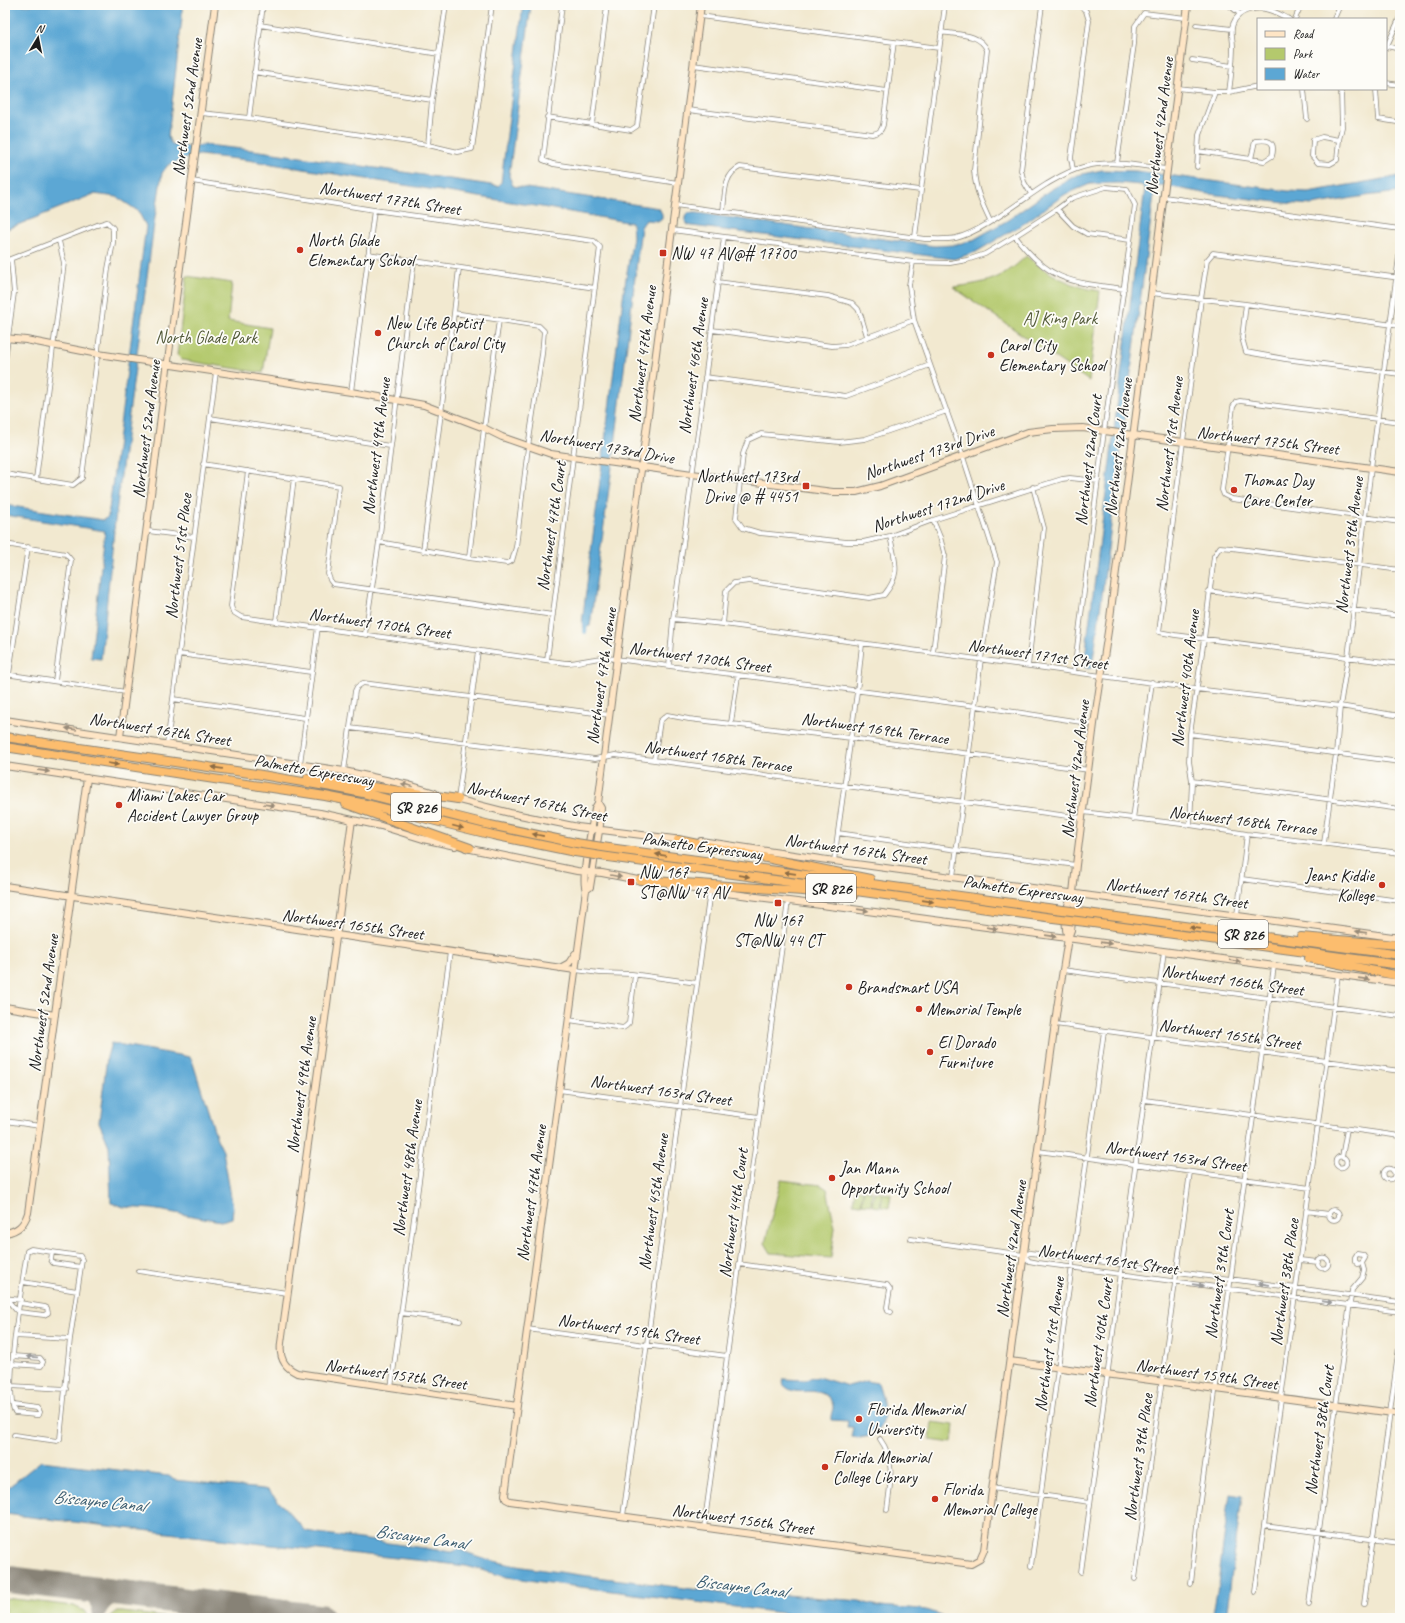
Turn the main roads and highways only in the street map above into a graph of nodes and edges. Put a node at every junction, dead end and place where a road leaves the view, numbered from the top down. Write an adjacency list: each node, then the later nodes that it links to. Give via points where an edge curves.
1 (5, 737): 3 (highway, Palmetto Expressway / SR 826, one-way to 1)
2 (5, 747): 4 (highway, Palmetto Expressway / SR 826, one-way to 4)
3 (256, 774): 5 (highway, via 284,774); 9 (highway, Palmetto Expressway / SR 826, one-way to 3, bridge, via 576,843 490,825 363,793)
4 (325, 796): 7 (highway); 10 (highway, Palmetto Expressway / SR 826, one-way to 10, bridge, via 575,852)
5 (458, 799)
6 (678, 840): 9 (highway, via 867,878)
7 (470, 848)
8 (640, 880): 10 (highway, via 803,891 877,899)
9 (898, 888): 11 (highway, Palmetto Expressway / SR 826, one-way to 9, bridge)
10 (905, 898): 13 (highway, Palmetto Expressway / SR 826, one-way to 13, bridge)
11 (1254, 936): 12 (highway, via 1293,936); 14 (highway, Palmetto Expressway / SR 826)
12 (1400, 945)
13 (1282, 949): 15 (highway, Palmetto Expressway / SR 826); 16 (highway, via 1314,959)
14 (1400, 955)
15 (1400, 965)
16 (1400, 976)

